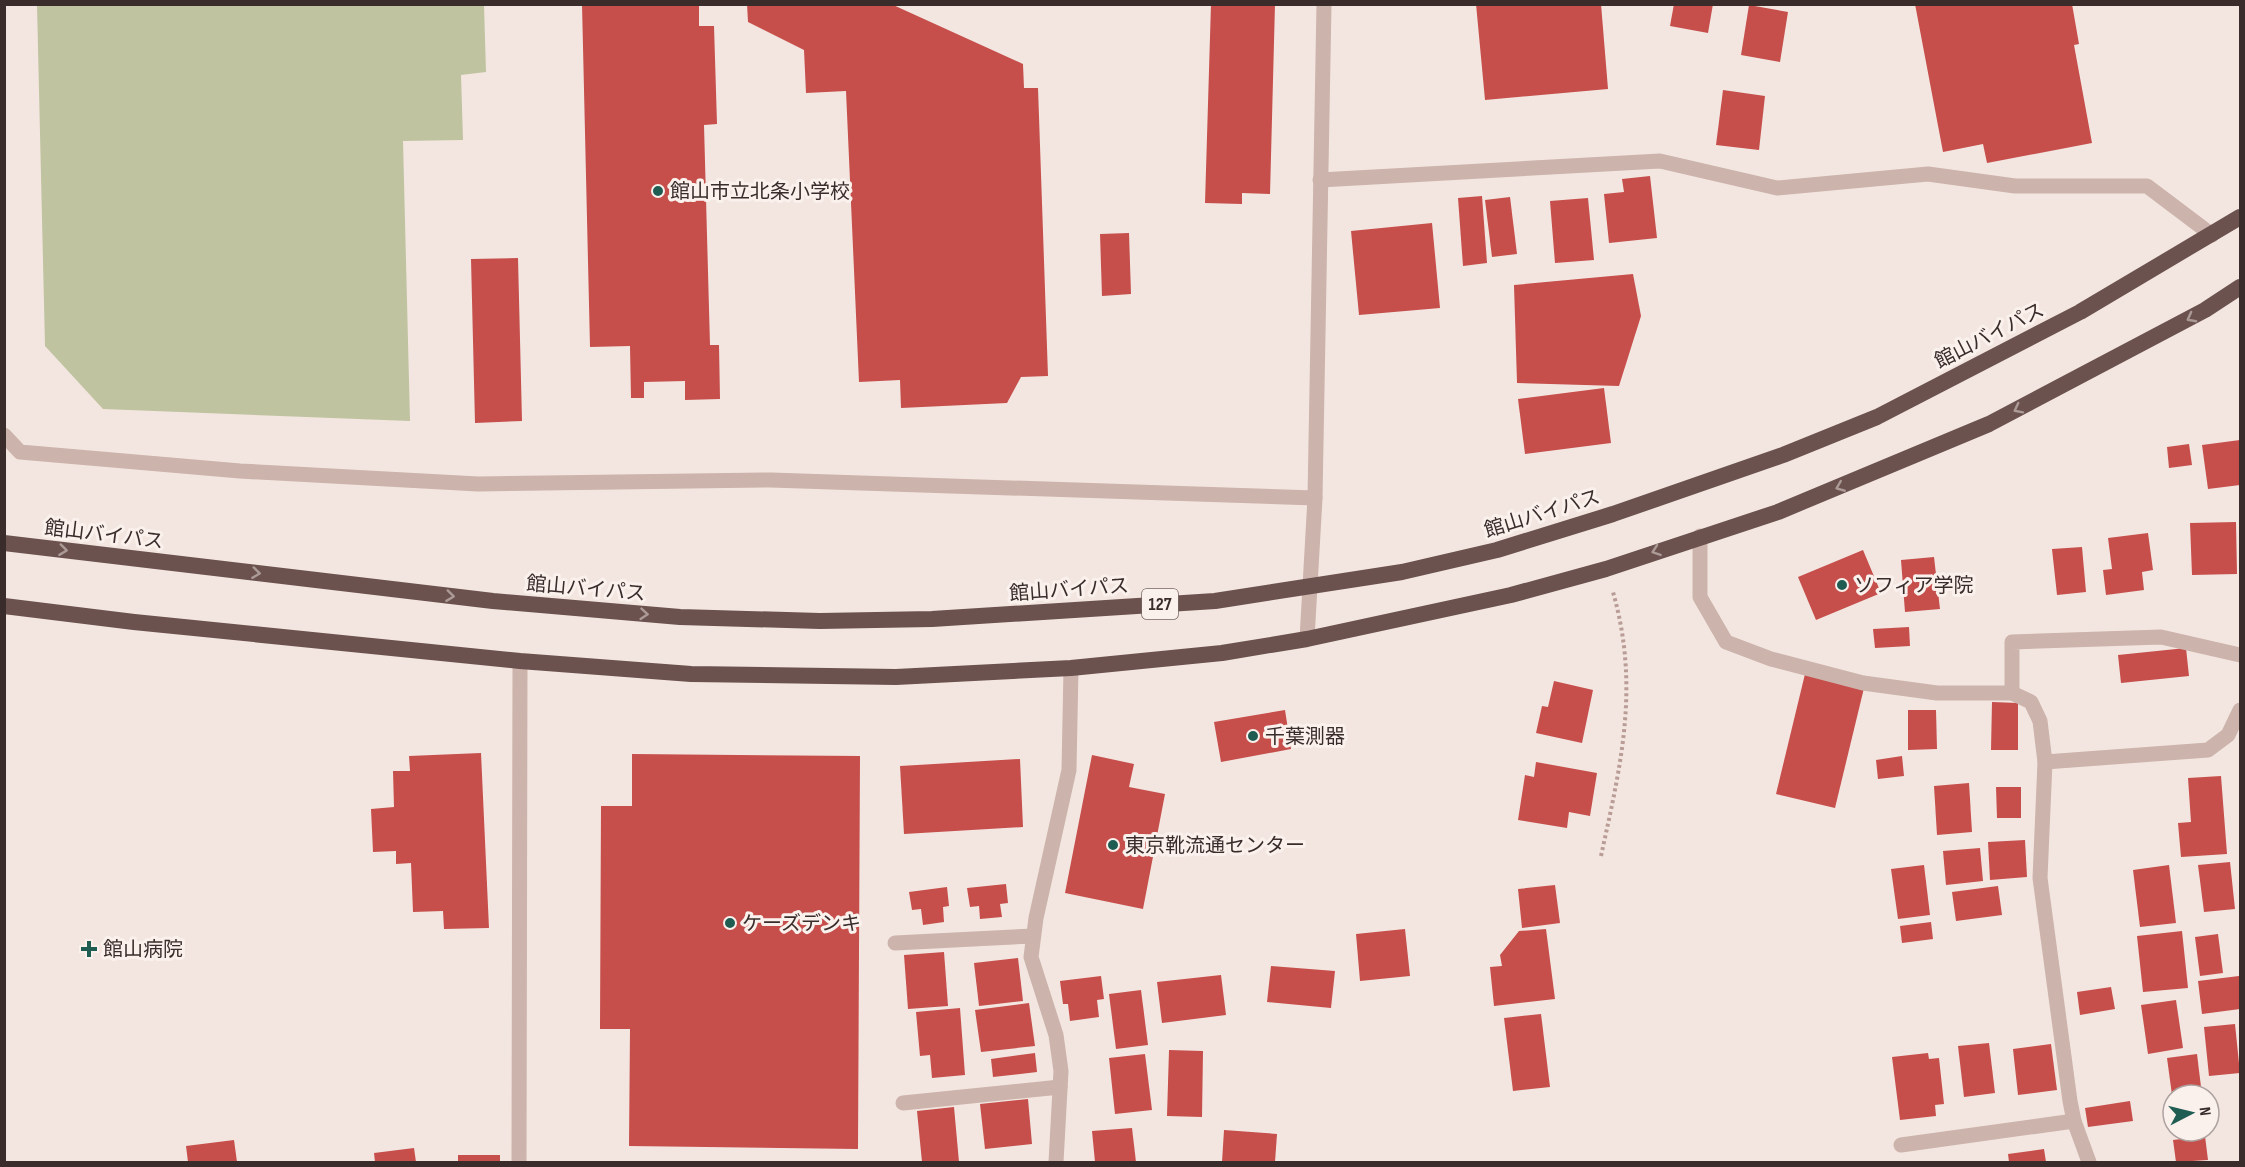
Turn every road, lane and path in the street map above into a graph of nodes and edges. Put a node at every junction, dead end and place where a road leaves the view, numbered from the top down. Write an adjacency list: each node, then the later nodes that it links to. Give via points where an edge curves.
1 (1324, 4): 2 (street)
2 (1320, 180): 4 (street, via 1660,161 1777,188 1928,174 2015,186 2147,186); 7 (street)
3 (2241, 217): 4 (highway, 館山バイパス / 127)
4 (2212, 235): 11 (highway, 館山バイパス / 127, via 2061,322 1877,417 1783,455 1497,550 1402,572)
5 (2241, 287): 8 (highway, one-way to 8, via 2205,310 1989,424 1778,512)
6 (4, 435): 7 (street, via 20,452 240,471 478,484 771,480)
7 (1315, 498): 11 (street)
8 (1700, 536): 10 (highway, one-way to 10); 17 (street, via 1700,597 1726,642 1771,659 1863,683 1937,693)
9 (4, 543): 11 (highway, 館山バイパス / 127, one-way to 11, via 493,601 691,618 944,618 1215,600)
10 (1606, 569): 13 (highway, via 1511,595); 20 (path, via 1624,629 1627,695 1623,757)
11 (1310, 586): 13 (street)
12 (4, 606): 15 (highway)
13 (1307, 639): 16 (highway, via 1222,653)
14 (2241, 655): 17 (street, via 2161,637 2012,642)
15 (520, 661): 16 (highway, via 691,674 896,677); 27 (street)
16 (1071, 668): 21 (street, via 1069,770)
17 (2012, 693): 19 (street, via 2031,702 2040,722)
18 (2241, 710): 19 (street, via 2228,735 2208,750)
19 (2045, 762): 25 (street, via 2040,878)
20 (1601, 856)
21 (1033, 936): 22 (street); 23 (street, via 1031,957 1056,1035)
22 (895, 943)
23 (1060, 1087): 24 (street); 28 (street)
24 (903, 1103)
25 (2074, 1120): 26 (street); 29 (street)
26 (1901, 1145)
27 (519, 1162)
28 (1056, 1162)
29 (2089, 1162)

